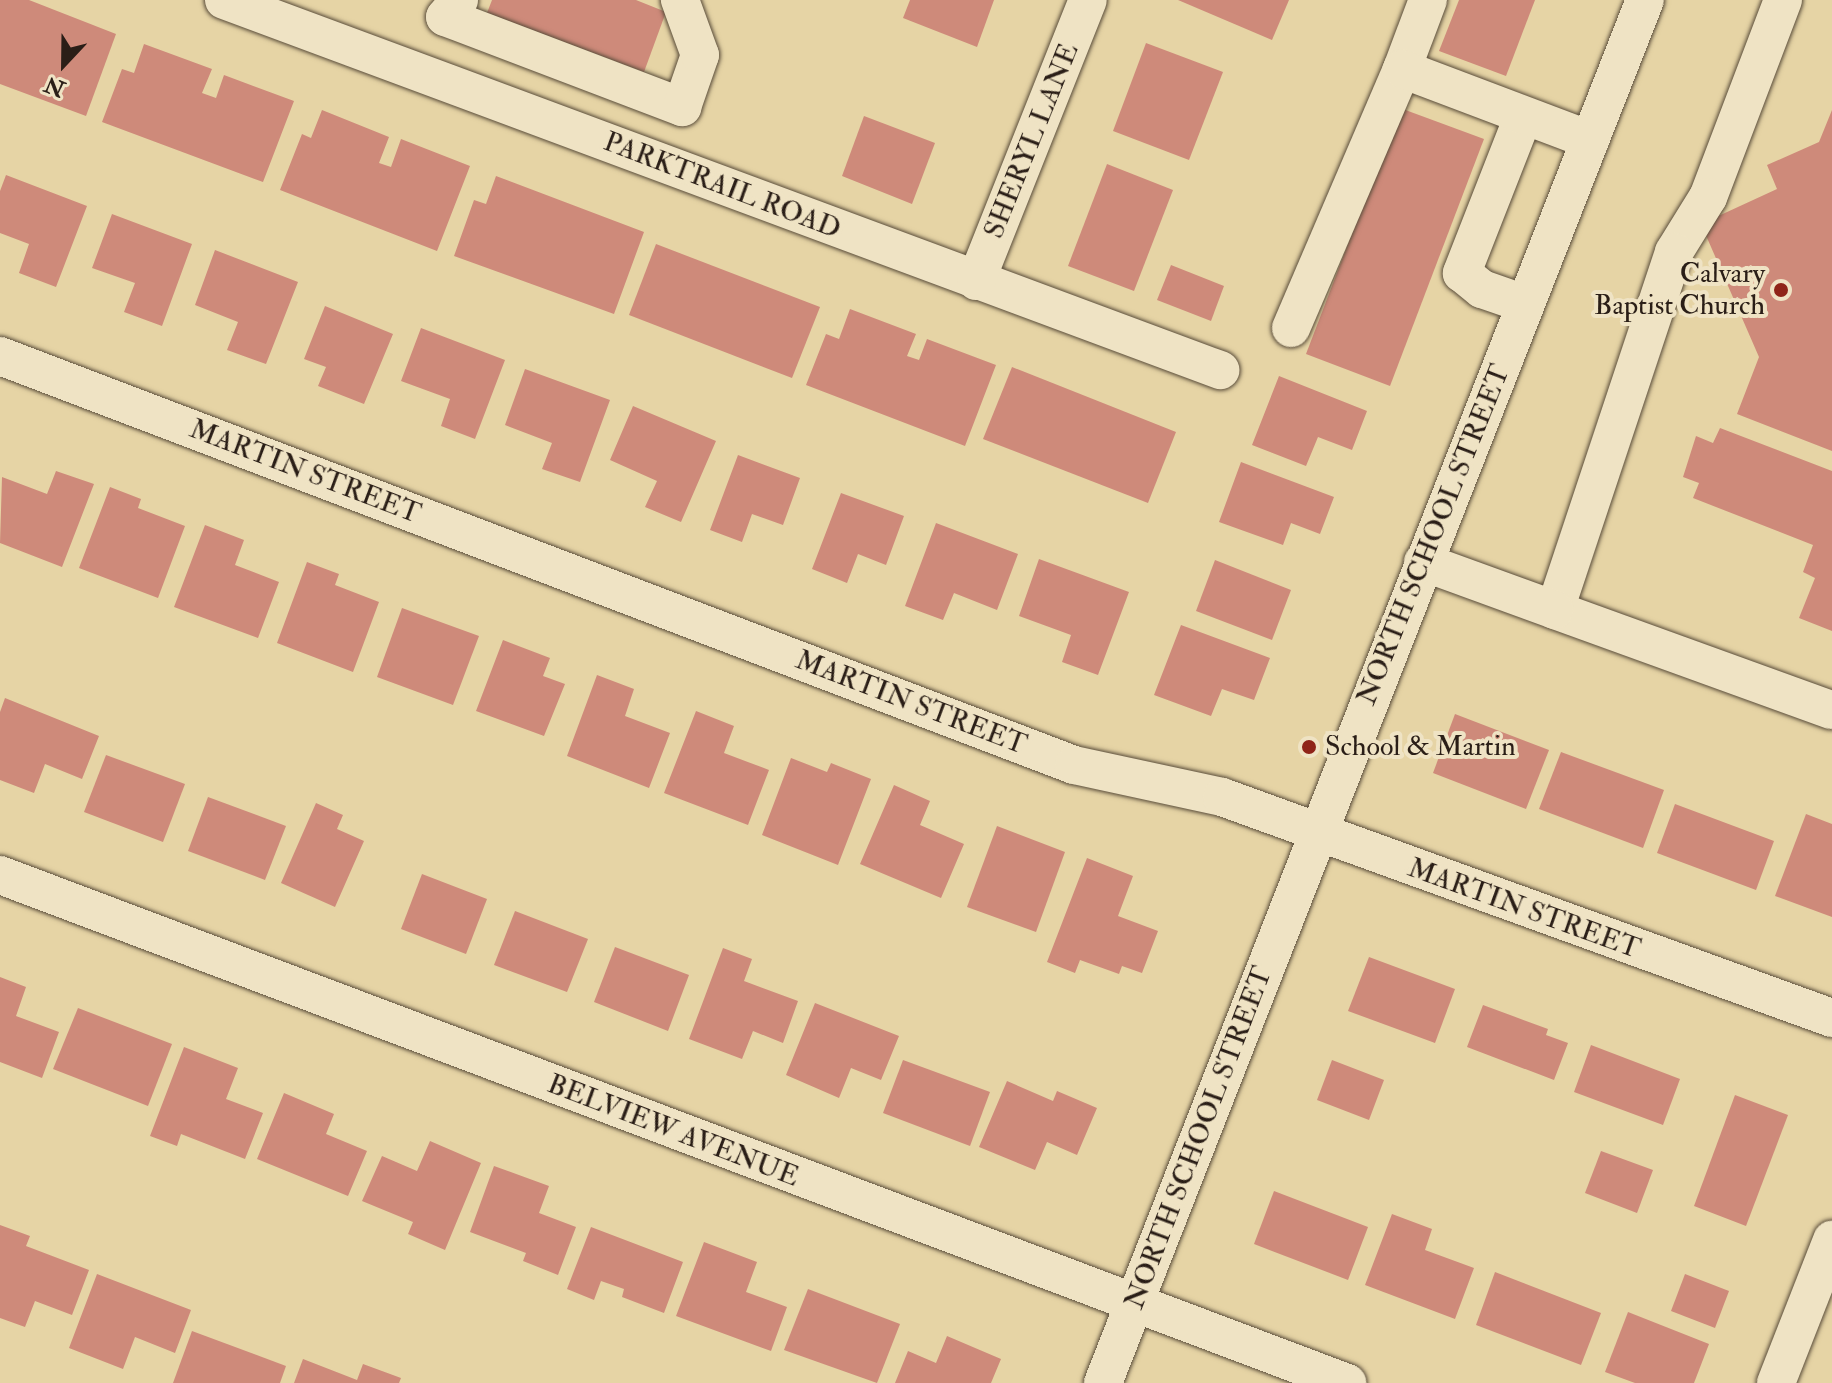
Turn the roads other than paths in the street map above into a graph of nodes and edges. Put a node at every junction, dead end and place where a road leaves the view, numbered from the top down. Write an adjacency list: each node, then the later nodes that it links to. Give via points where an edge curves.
1 (224, 0): 11 (street, PARKTRAIL ROAD)
2 (459, 0): 3 (street, via 445,17 682,107 700,55)
3 (680, 0)
4 (1088, 0): 11 (street, SHERYL LANE)
5 (1428, 0): 8 (street)
6 (1645, 0): 10 (street, NORTH SCHOOL STREET)
7 (1783, 0): 17 (street, via 1708,197 1674,252)
8 (1402, 69): 9 (street); 13 (street)
9 (1523, 117): 10 (street); 12 (street, via 1462,273 1482,289)
10 (1590, 140): 12 (street, NORTH SCHOOL STREET)
11 (976, 281): 15 (street, PARKTRAIL ROAD)
12 (1525, 304): 16 (street, NORTH SCHOOL STREET)
13 (1291, 328)
14 (0, 356): 19 (street, MARTIN STREET, via 1074,765 1222,797)
15 (1220, 370)
16 (1423, 562): 17 (street); 19 (street, NORTH SCHOOL STREET)
17 (1555, 610): 18 (street)
18 (1832, 710)
19 (1317, 833): 21 (street, MARTIN STREET); 23 (street, NORTH SCHOOL STREET)
20 (0, 875): 23 (street, BELVIEW AVENUE)
21 (1832, 1018)
22 (1832, 1240): 26 (street)
23 (1134, 1305): 24 (street, NORTH SCHOOL STREET); 25 (street, BELVIEW AVENUE)
24 (1103, 1383)
25 (1347, 1383)
26 (1776, 1383)

